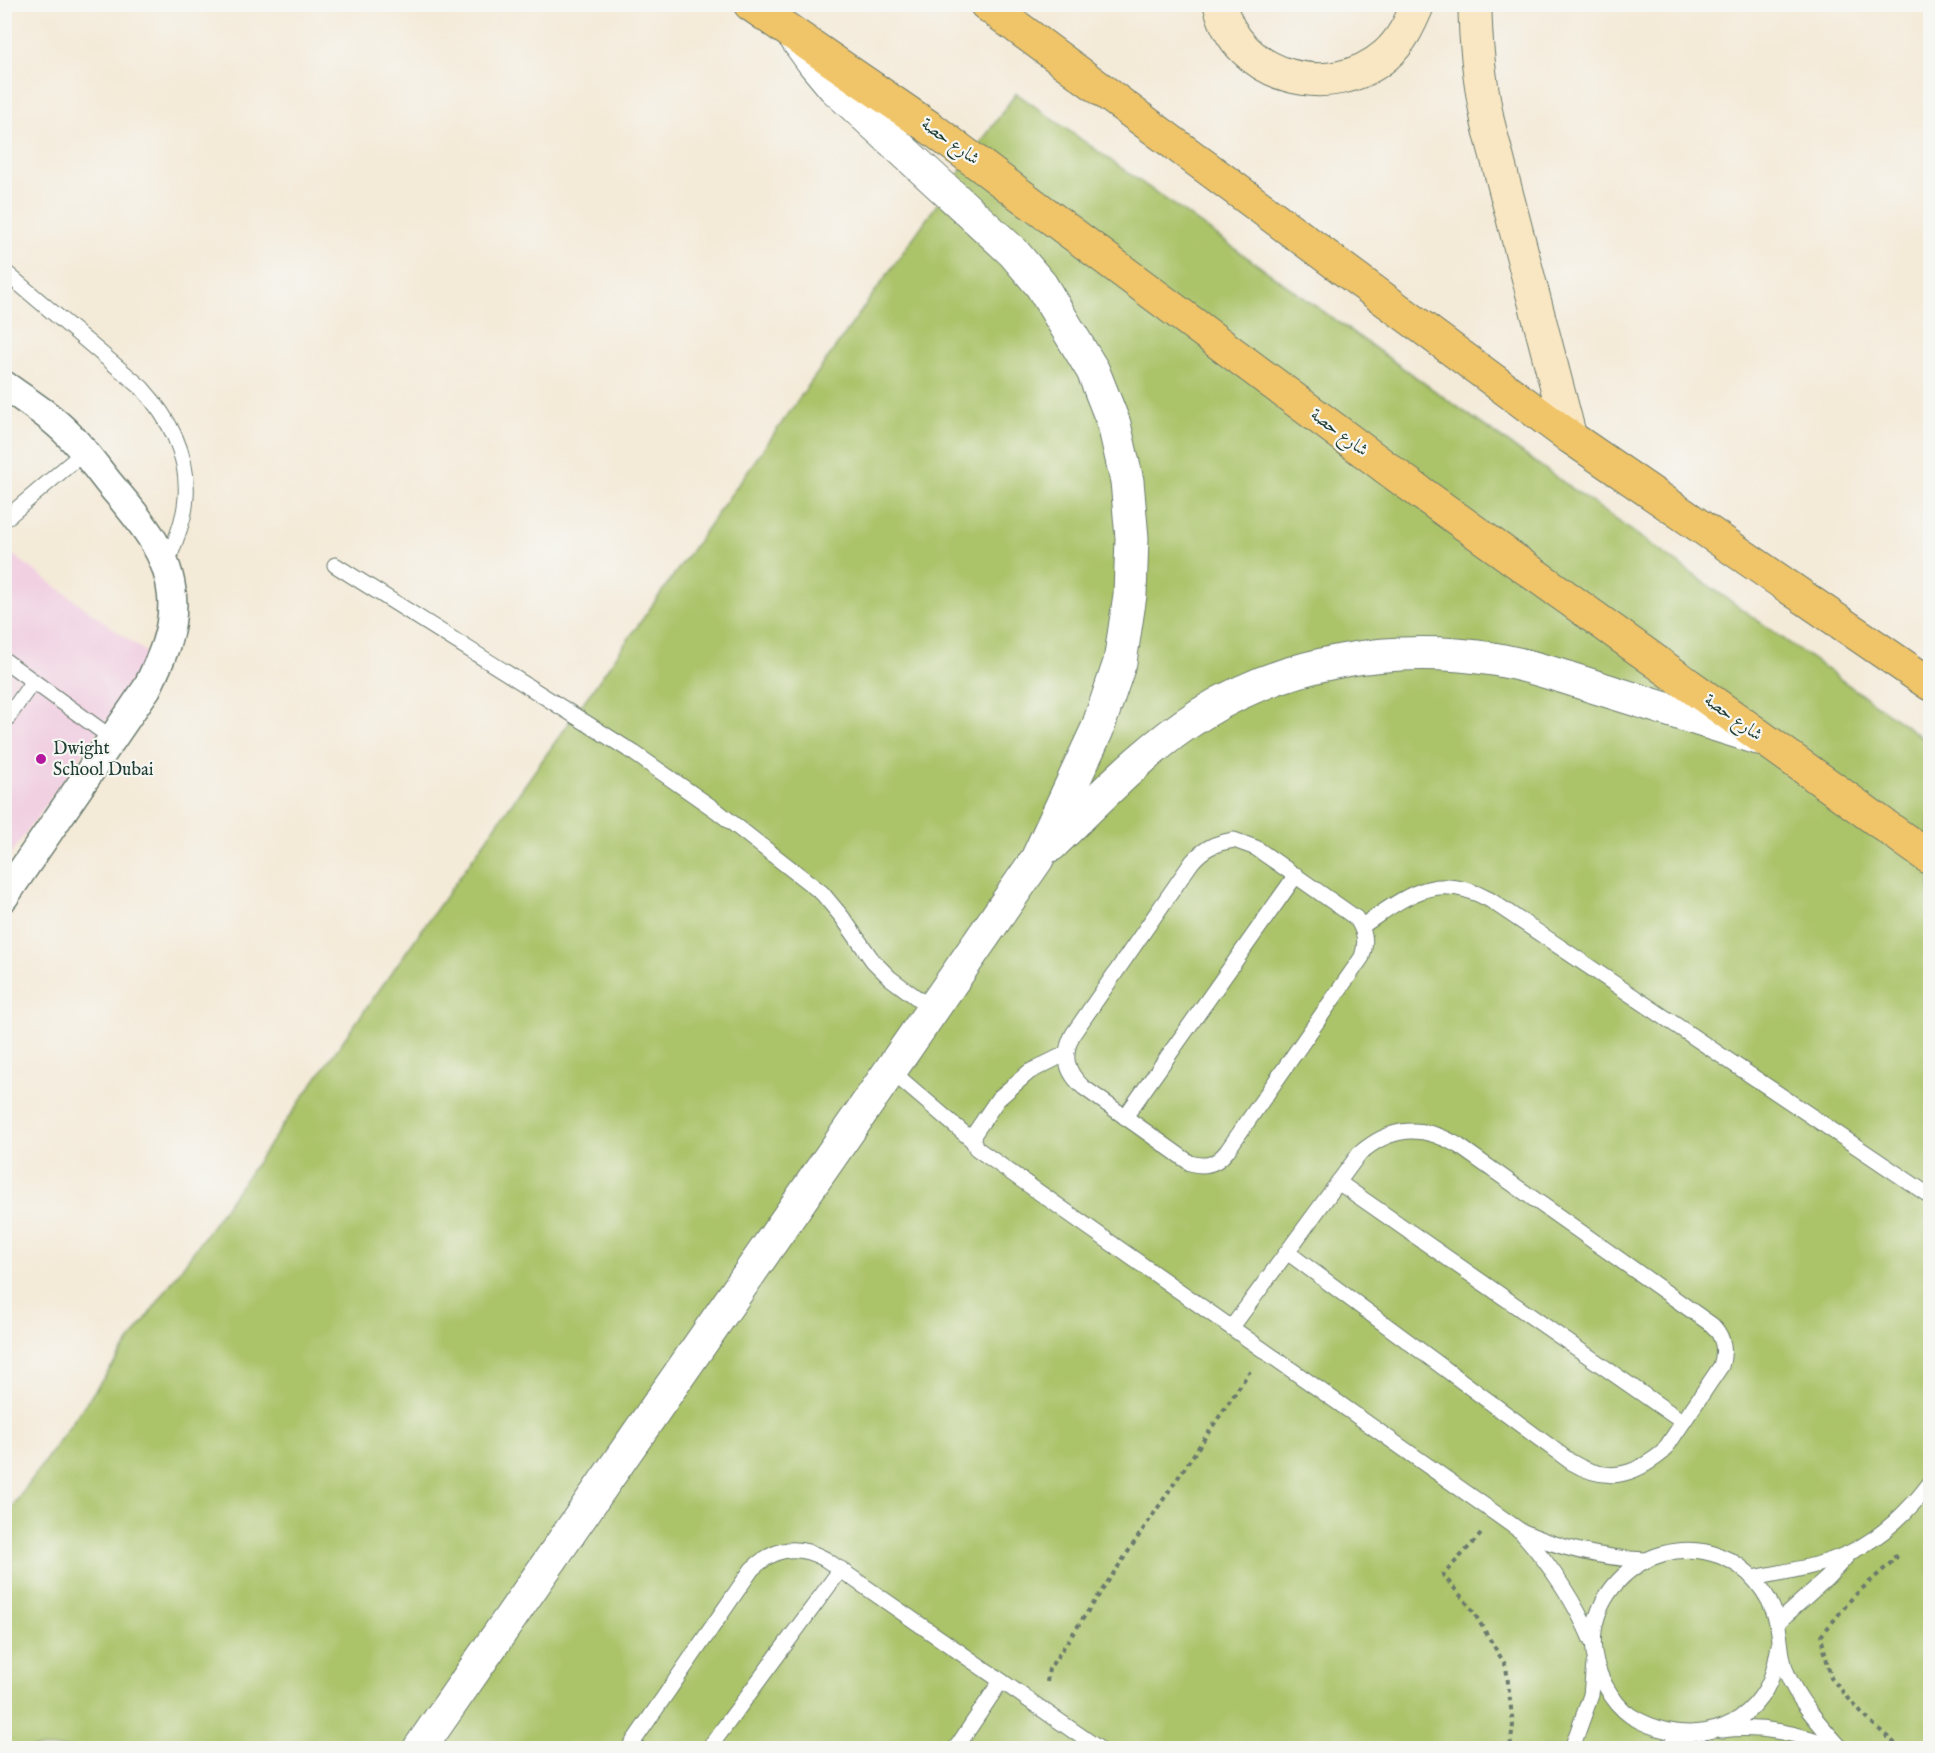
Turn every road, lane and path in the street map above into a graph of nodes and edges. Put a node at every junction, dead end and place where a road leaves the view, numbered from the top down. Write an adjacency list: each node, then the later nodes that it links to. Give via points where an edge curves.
1 (750, 4): 6 (main road, شارع حصة)
2 (986, 4): 9 (main road)
3 (1220, 4): 4 (main road, via 1222,17 1240,45 1264,66 1295,78 1327,80 1359,72 1386,55 1408,30)
4 (1418, 4)
5 (1476, 4): 9 (main road, via 1479,76 1488,123)
6 (795, 36): 19 (main road, شارع حصة, via 932,129 1396,476); 21 (street, via 834,87 1013,252 1041,285 1093,371 1114,424 1127,481 1132,538 1130,595 1120,662 1097,730)
7 (4, 271): 13 (lane, via 142,388 169,424 182,456 186,497 182,524)
8 (4, 385): 10 (street, via 50,419)
9 (1570, 437): 16 (main road)
10 (84, 452): 11 (lane); 13 (street, via 153,538)
11 (4, 520)
12 (335, 565): 25 (lane, via 634,753 717,811 822,893 873,961)
13 (166, 566): 18 (street, via 172,596 171,627 162,657 147,688)
14 (4, 660): 15 (lane)
15 (33, 681): 17 (lane); 18 (lane)
16 (1930, 684)
17 (4, 723)
18 (113, 739): 23 (street)
19 (1763, 740): 20 (main road, شارع حصة); 21 (street, via 1495,659 1434,653 1373,655 1314,666 1256,686 1202,713 1152,749)
20 (1930, 858)
21 (1037, 859): 25 (street)
22 (1296, 875): 24 (lane, via 1348,911); 26 (lane, via 1256,848 1234,840 1200,853 1073,1034); 28 (lane)
23 (4, 897)
24 (1362, 926): 28 (lane, via 1362,957 1221,1160 1211,1165 1190,1163); 31 (lane, via 1417,891 1437,886 1475,891)
25 (932, 1010): 27 (street)
26 (1065, 1054): 28 (lane, via 1073,1078); 29 (lane, via 1012,1084 976,1128)
27 (890, 1071): 29 (lane); 51 (street)
28 (1125, 1117)
29 (973, 1141): 33 (lane, via 981,1152)
30 (1338, 1182): 32 (lane); 35 (lane); 35 (lane, via 1372,1143 1389,1135 1426,1132 1459,1146 1718,1332 1724,1348 1721,1366)
31 (1930, 1196)
32 (1287, 1252): 33 (lane); 35 (lane, via 1585,1470 1609,1476 1636,1470 1663,1452)
33 (1232, 1327): 34 (lane)
34 (1264, 1350): 37 (lane); 48 (path, via 1049,1669 1044,1694)
35 (1683, 1422)
36 (1930, 1483): 39 (lane, via 1902,1515)
37 (1498, 1515): 38 (lane); 56 (path, via 1443,1575 1472,1608 1506,1666 1513,1725)
38 (1519, 1530): 41 (lane, via 1585,1554); 46 (lane, via 1563,1584 1580,1613)
39 (1877, 1535): 40 (lane); 60 (path, via 1896,1558 1853,1597 1821,1636 1831,1678)
40 (1850, 1553): 43 (lane); 44 (lane)
41 (1646, 1560): 43 (lane, via 1683,1550 1703,1551 1739,1565); 46 (lane, via 1628,1571 1602,1604)
42 (841, 1569): 47 (lane); 52 (lane, via 800,1550 773,1553 762,1560); 53 (lane)
43 (1753, 1578): 44 (lane, via 1768,1599)
44 (1777, 1623): 45 (lane)
45 (1779, 1645): 49 (lane, via 1766,1689 1751,1708); 59 (lane, via 1786,1672 1798,1693)
46 (1594, 1650): 50 (lane, via 1600,1677 1627,1713 1646,1725); 57 (lane, via 1591,1695)
47 (1001, 1681): 48 (lane); 54 (lane)
48 (1054, 1718): 55 (lane)
49 (1710, 1731): 50 (lane); 59 (lane, via 1746,1727 1771,1730)
50 (1690, 1734): 58 (lane)
51 (420, 1749)
52 (629, 1749)
53 (709, 1749)
54 (956, 1749)
55 (1098, 1749)
56 (1510, 1749)
57 (1572, 1749)
58 (1664, 1749)
59 (1840, 1749)
60 (1900, 1749)

